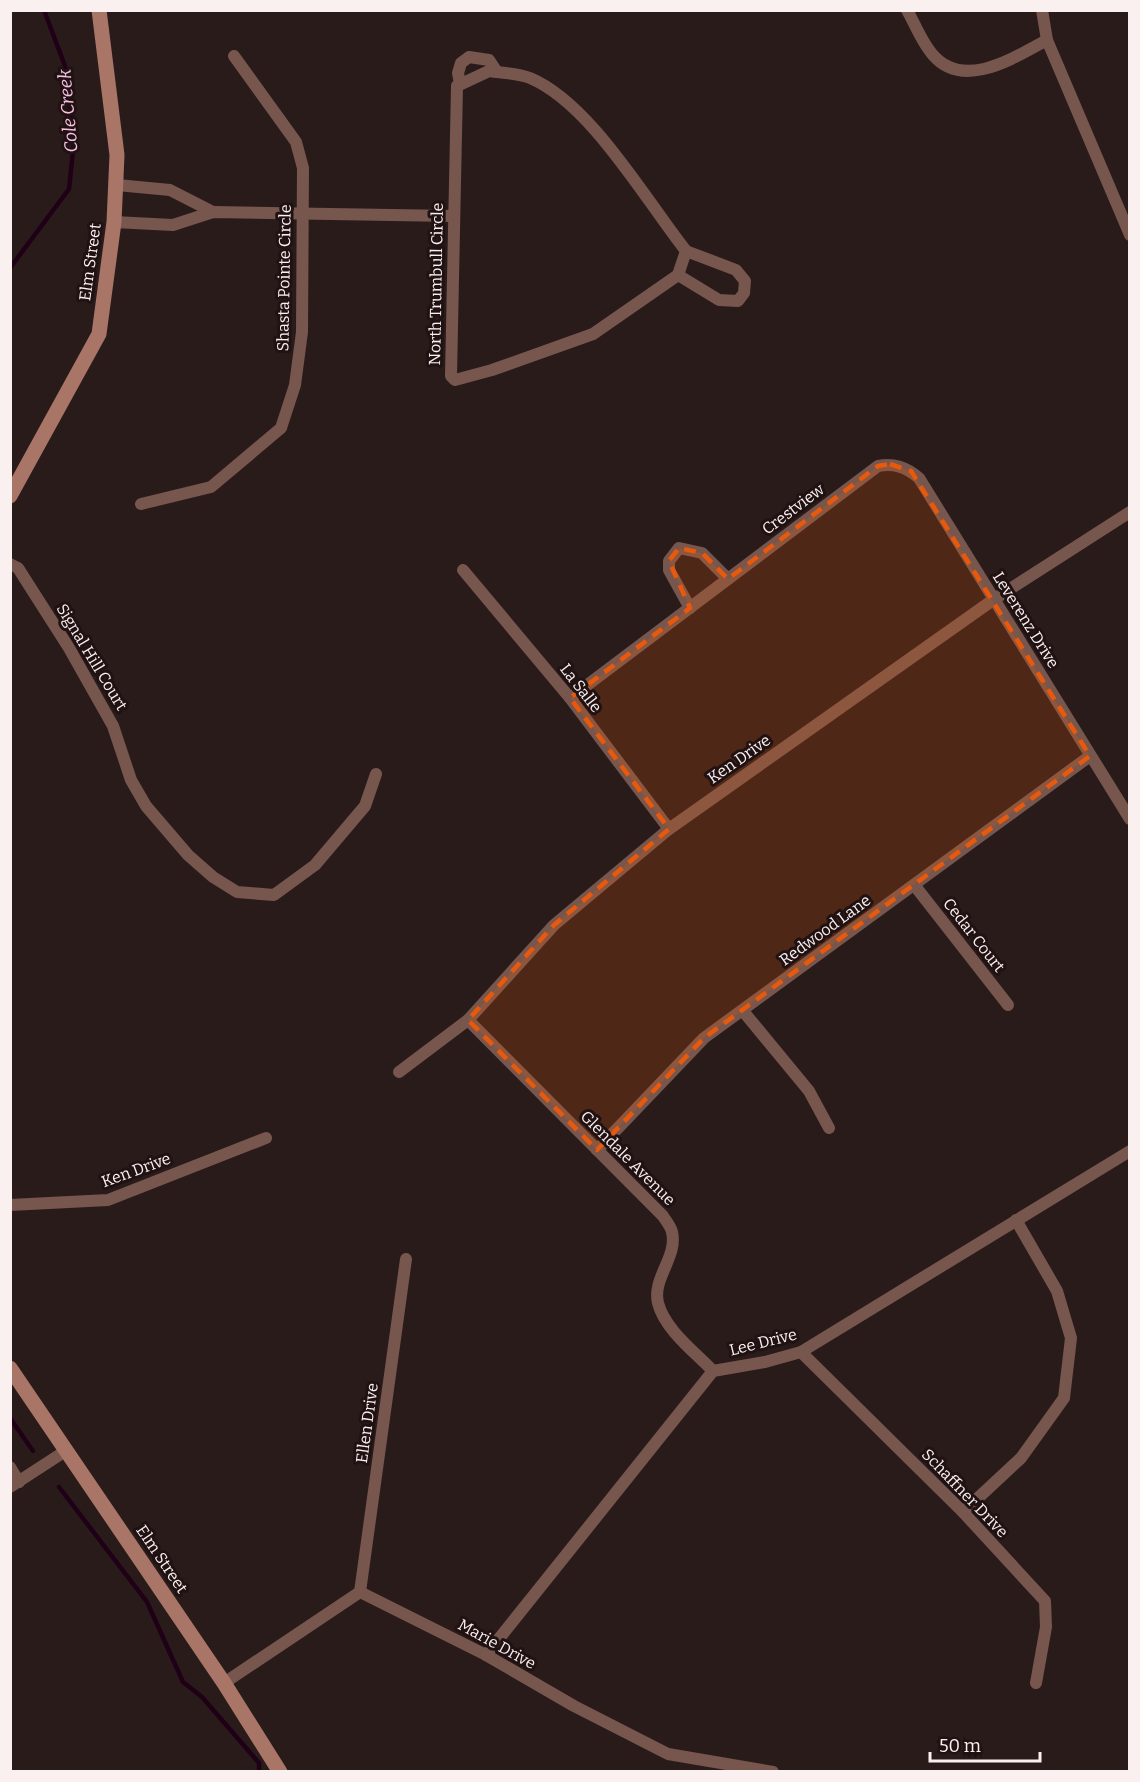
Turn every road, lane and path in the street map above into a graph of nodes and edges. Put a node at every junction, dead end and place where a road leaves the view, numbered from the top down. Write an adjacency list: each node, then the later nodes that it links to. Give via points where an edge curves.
1 (99, 10): 8 (main road, Elm Street, via 117,152)
2 (907, 10): 4 (street, via 933,56 954,69 968,72 1008,60)
3 (1042, 10): 4 (street)
4 (1047, 40): 13 (street)
5 (234, 56): 10 (street, Shasta Pointe Circle, via 296,142 303,168)
6 (497, 72): 7 (street, North Trumbull Circle, via 489,71); 7 (street, North Trumbull Circle, via 489,60 469,57 460,63); 14 (street, North Trumbull Circle, via 531,78 571,103)
7 (460, 84): 11 (street, North Trumbull Circle)
8 (117, 185): 9 (street, via 170,190); 12 (main road, Elm Street)
9 (213, 212): 10 (street); 12 (street, via 173,225)
10 (302, 214): 11 (street); 18 (street, Shasta Pointe Circle, via 302,332 295,386 280,428 211,487)
11 (453, 216): 15 (street, North Trumbull Circle, via 451,376 455,380 593,334)
12 (114, 222): 17 (main road, Elm Street, via 99,334)
13 (1130, 235)
14 (686, 251): 15 (street); 15 (street, via 736,270 745,281 744,293 738,301 719,300)
15 (678, 275)
16 (878, 466): 22 (street, Crestview); 23 (street, Leverenz Drive, via 901,467 919,478)
17 (10, 496)
18 (141, 504)
19 (1130, 512): 23 (street, Ken Drive)
20 (10, 564): 27 (street, Signal Hill Court, via 18,568 108,716 131,780 146,806 188,855 213,878 237,892 274,895 315,865 365,806)
21 (463, 570): 25 (street, La Salle)
22 (728, 579): 24 (street, Crestview); 24 (street, via 702,553 680,548 669,561 669,570)
23 (993, 600): 26 (street, Leverenz Drive); 29 (street, Ken Drive)
24 (690, 608): 25 (street, Crestview)
25 (570, 698): 29 (street, La Salle)
26 (1090, 756): 28 (street, Leverenz Drive); 30 (street, Redwood Lane)
27 (376, 774)
28 (1130, 819)
29 (669, 830): 33 (street, Ken Drive, via 554,925)
30 (915, 886): 31 (street, Cedar Court); 32 (street, Redwood Lane)
31 (1008, 1005)
32 (743, 1011): 35 (street, via 809,1091); 37 (street, Redwood Lane, via 704,1038)
33 (468, 1020): 34 (street, Ken Drive); 37 (street, Glendale Avenue)
34 (399, 1072)
35 (829, 1128)
36 (266, 1138): 39 (street, Ken Drive, via 108,1200)
37 (597, 1150): 44 (street, Glendale Avenue, via 663,1216 672,1232 672,1249 658,1286 658,1302 675,1332)
38 (1130, 1151): 40 (street, Lee Drive)
39 (10, 1205)
40 (1016, 1220): 42 (street, Lee Drive); 48 (street, via 1057,1291 1071,1338 1064,1398 1021,1458)
41 (406, 1259): 49 (street, Ellen Drive)
42 (801, 1352): 44 (street, Lee Drive); 48 (street, Schaffner Drive)
43 (10, 1368): 45 (main road, Elm Street)
44 (713, 1371): 50 (street, Lee Drive)
45 (67, 1450): 47 (street); 51 (main road, Elm Street)
46 (10, 1467): 47 (street)
47 (15, 1484)
48 (963, 1512): 52 (street, Schaffner Drive, via 1045,1600 1046,1627)
49 (360, 1592): 50 (street, Marie Drive); 51 (street)
50 (486, 1655): 54 (street, Marie Drive, via 668,1754)
51 (225, 1683): 53 (main road, Elm Street)
52 (1036, 1683)
53 (280, 1772)
54 (773, 1772)

